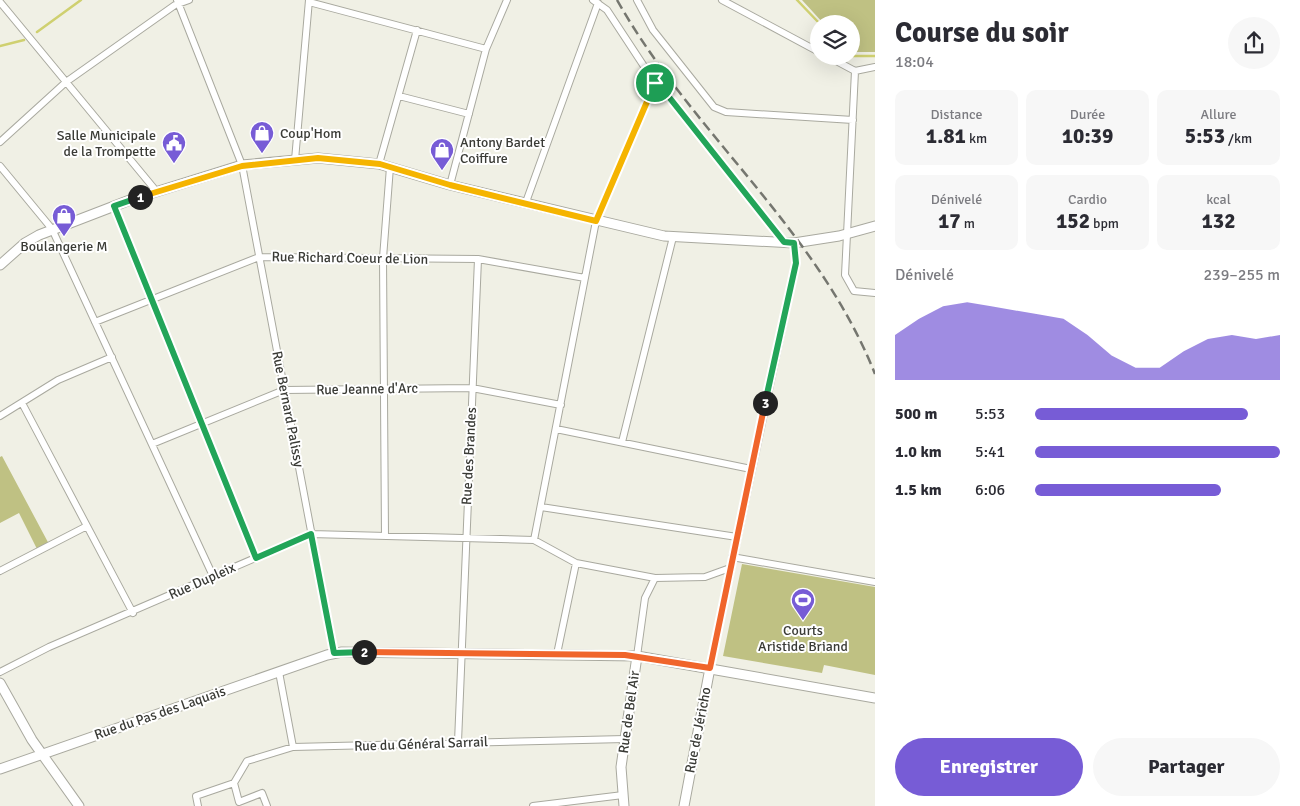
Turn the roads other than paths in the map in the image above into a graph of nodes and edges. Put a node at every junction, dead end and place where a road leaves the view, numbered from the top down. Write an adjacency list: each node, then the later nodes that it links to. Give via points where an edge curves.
1 (189, 0): 7 (street)
2 (506, 0): 11 (street)
3 (722, 0): 10 (street)
4 (309, 1): 9 (street); 21 (street)
5 (637, 1): 19 (street, via 653,30 714,107 726,112)
6 (0, 2): 15 (street)
7 (178, 2): 15 (street); 24 (street, Rue Bernard Palissy)
8 (596, 2): 16 (street, via 608,10); 28 (street)
9 (417, 30): 11 (street); 17 (street)
10 (810, 47)
11 (486, 49): 18 (street)
12 (843, 65): 14 (street)
13 (875, 67): 14 (street)
14 (855, 72): 19 (street)
15 (66, 82): 20 (street); 27 (street)
16 (655, 83): 30 (street); 35 (street)
17 (399, 96): 18 (street); 22 (street)
18 (469, 114): 26 (street)
19 (853, 120): 33 (street)
20 (0, 142)
21 (295, 160): 22 (street, via 318,158); 24 (street)
22 (380, 164): 25 (street)
23 (0, 166): 32 (street)
24 (242, 166): 27 (street); 37 (street, Rue Bernard Palissy)
25 (390, 167): 26 (street); 38 (street)
26 (450, 185): 28 (street)
27 (157, 192): 29 (street)
28 (526, 202): 30 (street)
29 (114, 206): 32 (street); 43 (street)
30 (596, 221): 34 (street); 41 (street)
31 (875, 226): 33 (street)
32 (52, 228): 40 (street, via 25,243); 44 (street)
33 (847, 234): 36 (street); 42 (street, via 845,280 854,291)
34 (673, 237): 35 (street); 54 (street)
35 (784, 242): 36 (street)
36 (794, 243): 56 (street, Rue de Jéricho, via 796,263)
37 (259, 257): 38 (street, Rue Richard Coeur de Lion); 43 (street, Rue Richard Coeur de Lion); 48 (street, Rue Bernard Palissy)
38 (383, 258): 39 (street, Rue Richard Coeur de Lion); 47 (street)
39 (478, 259): 41 (street, Rue Richard Coeur de Lion); 46 (street, Rue des Brandes)
40 (0, 265)
41 (585, 278): 50 (street)
42 (875, 293)
43 (152, 300): 44 (street, Rue Richard Coeur de Lion); 52 (street)
44 (95, 322): 45 (street)
45 (112, 357): 49 (street, via 58,380); 55 (street)
46 (472, 388): 47 (street, Rue Jeanne d'Arc); 50 (street, Rue Jeanne d'Arc); 61 (street, Rue des Brandes)
47 (384, 389): 48 (street, Rue Jeanne d'Arc); 60 (street)
48 (284, 390): 52 (street, Rue Jeanne d'Arc); 59 (street, Rue Bernard Palissy)
49 (22, 403): 51 (street); 58 (street)
50 (561, 405): 53 (street)
51 (0, 416)
52 (202, 424): 55 (street, Rue Jeanne d'Arc); 65 (street)
53 (556, 429): 54 (street); 57 (street)
54 (622, 442): 56 (street)
55 (152, 444): 69 (street)
56 (751, 469): 62 (street, Rue de Jéricho)
57 (541, 507): 62 (street); 63 (street)
58 (87, 526): 68 (street); 72 (street)
59 (311, 534): 60 (street, Rue Dupleix); 65 (street, Rue Dupleix); 74 (street, Rue Bernard Palissy)
60 (385, 536): 61 (street, Rue Dupleix)
61 (466, 538): 63 (street, Rue Dupleix); 73 (street, Rue des Brandes)
62 (736, 538): 64 (street, Rue de Jéricho)
63 (534, 540): 66 (street)
64 (732, 557): 67 (street, Rue de Jéricho); 71 (street)
65 (256, 558): 69 (street, Rue Dupleix)
66 (576, 563): 70 (street); 75 (street)
67 (730, 568): 70 (street, via 704,577); 77 (street, Rue de Jéricho)
68 (0, 571)
69 (213, 576): 72 (street, Rue Dupleix)
70 (655, 578): 76 (street, Rue de Bel Air, via 645,598)
71 (875, 582)
72 (133, 613): 78 (street, Rue Dupleix, via 49,647)
73 (461, 652): 74 (street, Rue du Pas des Laquais); 75 (street, Rue du Pas des Laquais); 83 (street, Rue des Brandes)
74 (334, 653): 79 (street, Rue du Pas des Laquais)
75 (558, 654): 76 (street, Rue du Pas des Laquais)
76 (637, 656): 77 (street, Rue du Pas des Laquais); 82 (street, Rue de Bel Air)
77 (710, 668): 81 (street, Rue du Pas des Laquais); 94 (street, Rue de Jéricho)
78 (0, 672)
79 (278, 672): 84 (street); 85 (street, Rue du Pas des Laquais)
80 (0, 683): 85 (street)
81 (875, 698)
82 (626, 739): 83 (street, Rue du Général Sarrail); 88 (street, Rue de Bel Air, via 621,767)
83 (458, 742): 84 (street, Rue du Général Sarrail)
84 (293, 748): 87 (street, Rue du Général Sarrail, via 247,761)
85 (42, 754): 86 (street, Rue du Pas des Laquais); 89 (street)
86 (0, 769)
87 (234, 784): 90 (street, via 196,796); 91 (street, via 239,802 262,793)
88 (623, 796): 92 (street); 93 (street, Rue de Bel Air)
89 (80, 806)
90 (198, 806)
91 (267, 806)
92 (534, 806)
93 (624, 806)
94 (684, 806)

